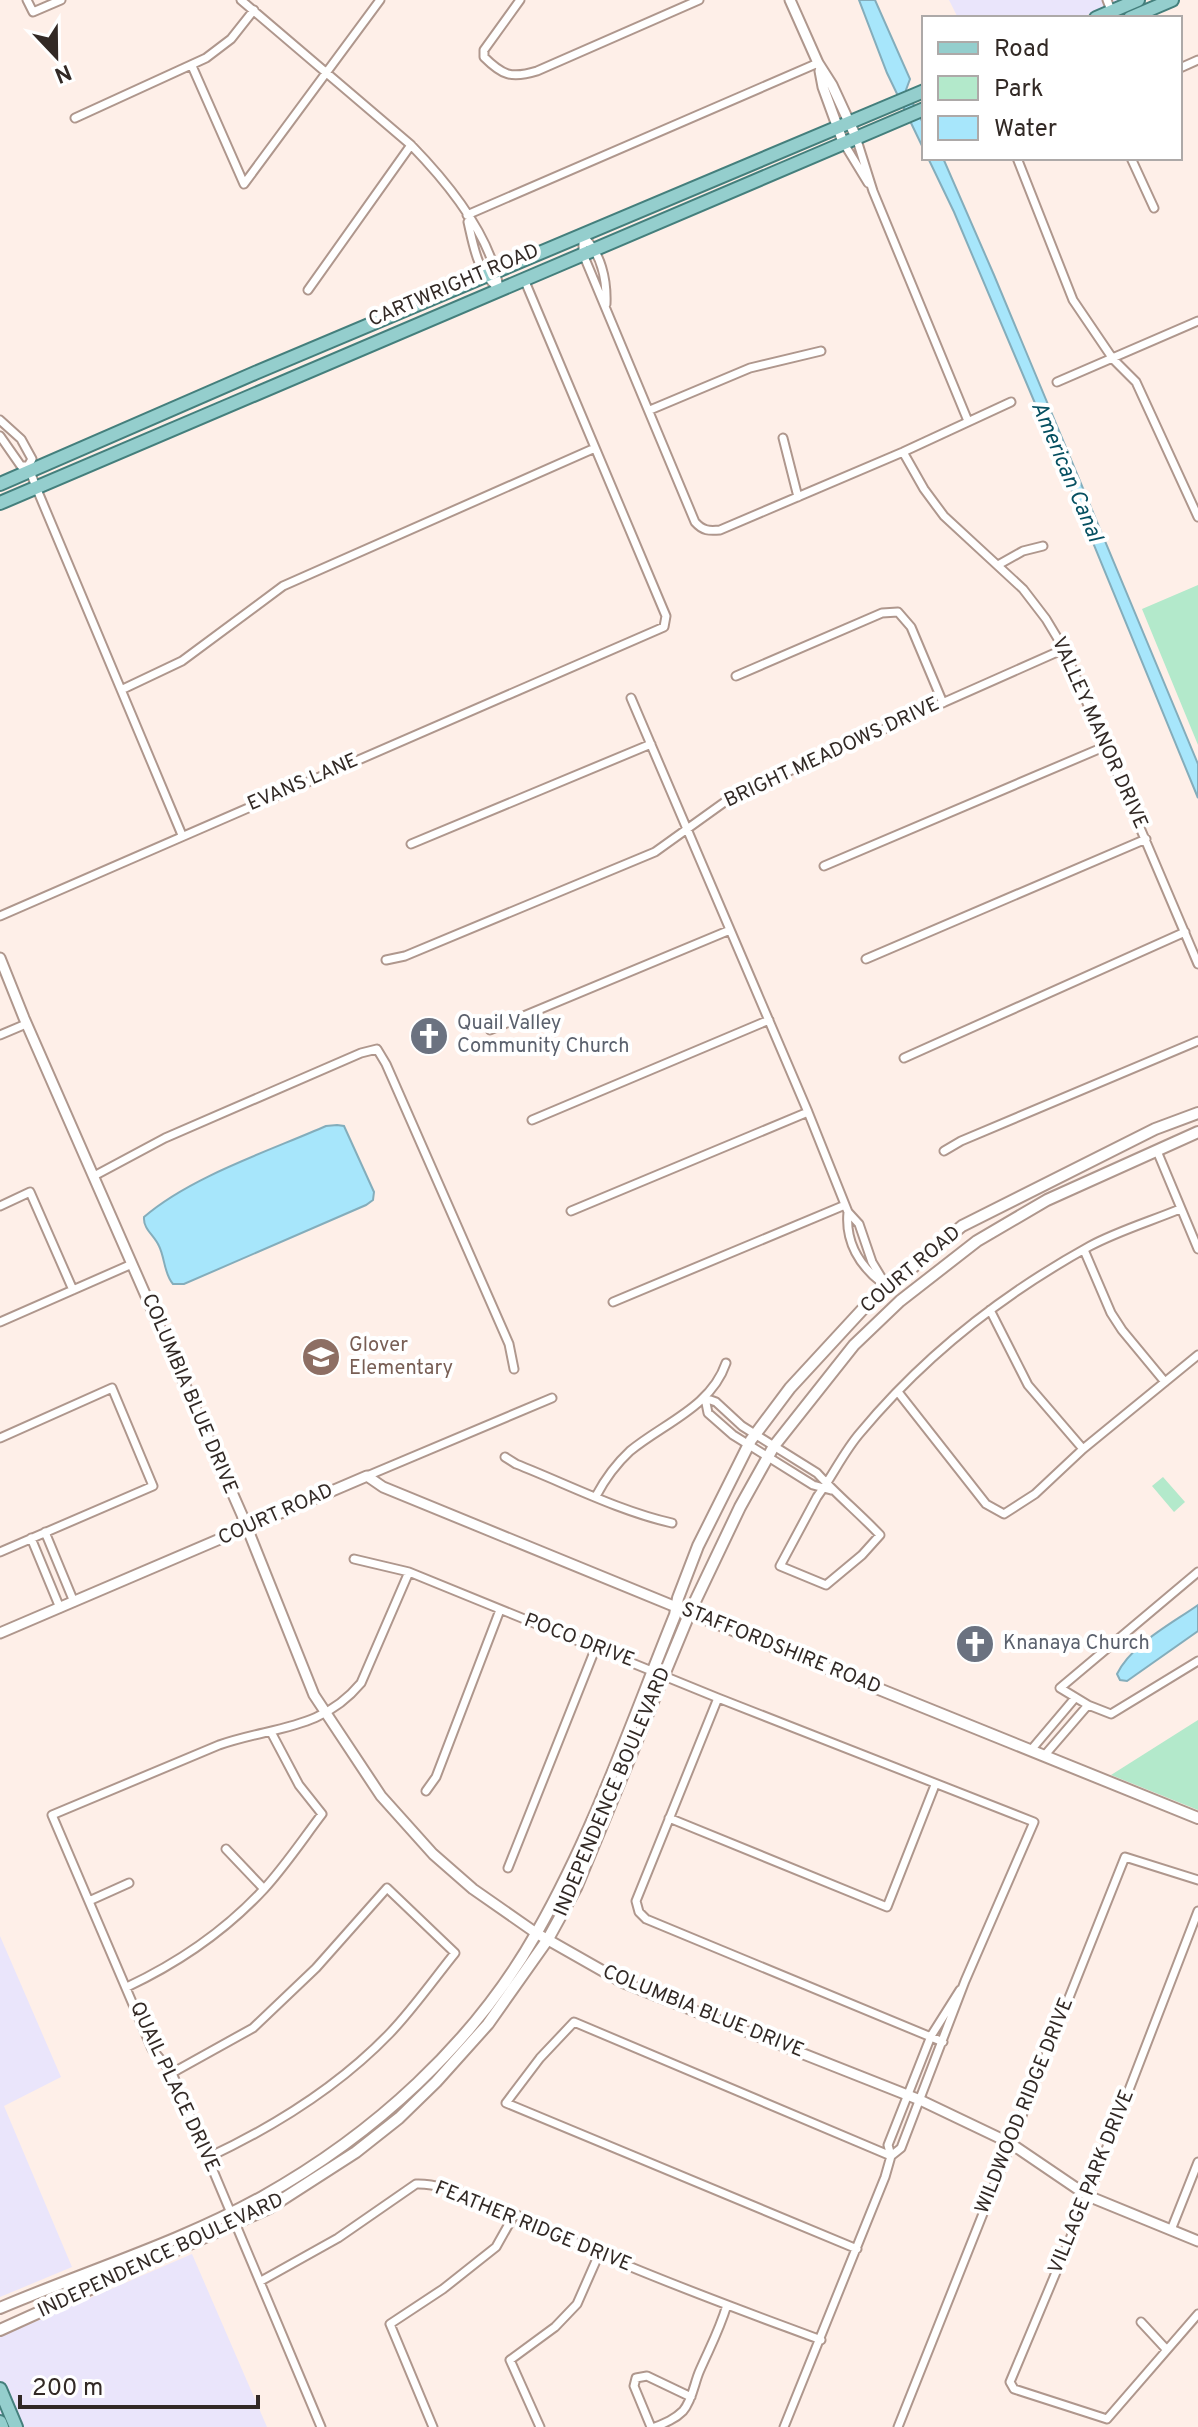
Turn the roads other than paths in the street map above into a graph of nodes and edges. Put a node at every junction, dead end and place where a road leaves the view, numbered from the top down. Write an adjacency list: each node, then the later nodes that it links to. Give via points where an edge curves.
1 (27, 0): 2 (street, via 33,12)
2 (61, 0)
3 (241, 0): 10 (street)
4 (380, 0): 15 (street)
5 (520, 0): 6 (street, via 484,50 499,72 512,75 537,71)
6 (699, 0)
7 (790, 0): 13 (street)
8 (1138, 0): 11 (main road)
9 (1172, 0): 12 (main road)
10 (254, 10): 14 (street, via 221,49); 15 (street)
11 (1111, 10)
12 (1135, 16)
13 (818, 63): 19 (street); 20 (street); 30 (street)
14 (192, 66): 15 (street, via 244,184); 18 (street)
15 (327, 75): 23 (street)
16 (921, 93): 19 (main road, CARTWRIGHT ROAD)
17 (922, 110): 21 (main road, CARTWRIGHT ROAD)
18 (75, 118)
19 (851, 122): 20 (main road, CARTWRIGHT ROAD); 21 (street)
20 (837, 128): 22 (street); 26 (main road, CARTWRIGHT ROAD)
21 (856, 137): 22 (main road, CARTWRIGHT ROAD); 27 (street)
22 (843, 142): 27 (street); 28 (main road, CARTWRIGHT ROAD)
23 (411, 145): 30 (street); 37 (street)
24 (1018, 160): 41 (street, via 1073,300)
25 (1132, 160): 29 (street)
26 (719, 178): 28 (main road); 31 (main road, CARTWRIGHT ROAD)
27 (873, 191): 48 (street)
28 (725, 192): 32 (main road, CARTWRIGHT ROAD)
29 (1154, 208)
30 (467, 215): 34 (street); 34 (street, via 473,246)
31 (583, 236): 32 (street); 33 (street); 34 (main road, CARTWRIGHT ROAD)
32 (596, 248): 33 (main road, CARTWRIGHT ROAD); 38 (street)
33 (583, 254): 35 (main road, CARTWRIGHT ROAD); 38 (street)
34 (491, 275): 36 (street); 42 (main road, CARTWRIGHT ROAD)
35 (523, 278): 36 (main road, CARTWRIGHT ROAD); 51 (street)
36 (499, 289): 44 (main road, CARTWRIGHT ROAD)
37 (308, 290)
38 (606, 306): 46 (street)
39 (1198, 321): 41 (street)
40 (821, 351): 46 (street, via 750,368)
41 (1113, 359): 43 (street); 58 (street, via 1136,382)
42 (255, 373): 44 (main road); 53 (main road, CARTWRIGHT ROAD)
43 (1057, 382)
44 (263, 389): 55 (main road, CARTWRIGHT ROAD)
45 (1011, 402): 48 (street)
46 (650, 410): 56 (street, via 700,528 720,530)
47 (0, 420): 53 (street, via 21,439 32,459)
48 (968, 421): 52 (street)
49 (0, 436): 53 (street, via 21,466)
50 (783, 438): 56 (street)
51 (595, 448): 63 (street, via 294,580 182,661); 69 (street, EVANS LANE, via 666,616 664,627)
52 (903, 452): 56 (street); 60 (street, VALLEY MANOR DRIVE, via 944,516)
53 (29, 468): 54 (main road, CARTWRIGHT ROAD); 55 (street)
54 (0, 484)
55 (36, 487): 57 (main road, CARTWRIGHT ROAD); 63 (street)
56 (798, 497)
57 (0, 503)
58 (1198, 517)
59 (1043, 546): 60 (street)
60 (998, 565): 61 (street, VALLEY MANOR DRIVE, via 1023,589)
61 (1064, 649): 65 (street, BRIGHT MEADOWS DRIVE); 67 (street, VALLEY MANOR DRIVE)
62 (736, 676): 65 (street, via 882,613 898,612 911,627)
63 (123, 689): 69 (street)
64 (631, 698): 66 (street)
65 (943, 703): 68 (street, BRIGHT MEADOWS DRIVE, via 733,796)
66 (651, 744): 68 (street); 71 (street)
67 (1106, 746): 70 (street, VALLEY MANOR DRIVE); 72 (street)
68 (689, 830): 74 (street); 78 (street, BRIGHT MEADOWS DRIVE, via 655,852)
69 (182, 835): 73 (street, EVANS LANE)
70 (1146, 839): 75 (street, VALLEY MANOR DRIVE); 77 (street)
71 (411, 844)
72 (824, 866)
73 (0, 916)
74 (730, 930): 80 (street); 82 (street)
75 (1185, 932): 79 (street, VALLEY MANOR DRIVE); 85 (street)
76 (0, 958): 81 (street, COLUMBIA BLUE DRIVE)
77 (866, 959)
78 (386, 960)
79 (1198, 964)
80 (769, 1020): 86 (street); 88 (street)
81 (26, 1024): 83 (street); 92 (street, COLUMBIA BLUE DRIVE)
82 (490, 1030)
83 (0, 1035)
84 (1198, 1041): 90 (street)
85 (904, 1058)
86 (808, 1112): 94 (street); 96 (street)
87 (1198, 1113): 100 (main road, COURT ROAD, via 1155,1129 962,1226)
88 (532, 1120)
89 (1198, 1132): 91 (main road, COURT ROAD)
90 (944, 1151)
91 (1157, 1151): 95 (street); 102 (main road, COURT ROAD, via 1015,1218)
92 (94, 1176): 99 (street, COLUMBIA BLUE DRIVE); 108 (street, via 176,1133 377,1049 509,1344)
93 (0, 1206): 101 (street, via 30,1192)
94 (847, 1208): 100 (street); 100 (street, via 846,1228 861,1264); 103 (street)
95 (1180, 1209): 97 (street); 98 (street)
96 (571, 1211)
97 (1198, 1249)
98 (1084, 1250): 104 (street); 109 (street, via 1116,1321)
99 (132, 1264): 101 (street); 123 (street, COLUMBIA BLUE DRIVE)
100 (887, 1287): 102 (main road); 114 (main road, COURT ROAD, via 790,1388)
101 (73, 1290): 105 (street)
102 (900, 1301): 115 (main road, COURT ROAD, via 854,1345)
103 (613, 1302)
104 (990, 1310): 110 (street, via 932,1356); 116 (street, via 1028,1385)
105 (0, 1322)
106 (1198, 1355): 109 (street)
107 (726, 1363): 112 (street)
108 (514, 1369)
109 (1165, 1382): 116 (street)
110 (898, 1392): 116 (street, via 986,1504 1004,1514 1035,1494); 120 (street, via 858,1435)
111 (552, 1398): 119 (street, COURT ROAD)
112 (705, 1398): 114 (street, via 716,1402); 114 (street, via 708,1413 733,1435); 121 (street, via 631,1451)
113 (0, 1438): 124 (street, via 112,1388 153,1486)
114 (752, 1440): 115 (street); 118 (street); 131 (main road, INDEPENDENCE BOULEVARD, via 698,1546)
115 (774, 1446): 118 (main road, COURT ROAD); 120 (street, via 817,1473)
116 (1083, 1449)
117 (505, 1457): 121 (street)
118 (767, 1457): 120 (street, via 813,1485); 134 (main road, INDEPENDENCE BOULEVARD)
119 (367, 1476): 123 (street, COURT ROAD); 131 (street, STAFFORDSHIRE ROAD)
120 (827, 1487): 120 (street, via 880,1535 826,1585 780,1566)
121 (596, 1496): 122 (street)
122 (672, 1523)
123 (246, 1528): 130 (street, COURT ROAD); 143 (street, COLUMBIA BLUE DRIVE)
124 (45, 1532): 125 (street); 130 (street)
125 (31, 1538): 126 (street); 132 (street)
126 (0, 1552)
127 (354, 1559): 128 (street, POCO DRIVE)
128 (409, 1572): 133 (street, POCO DRIVE); 143 (street, via 361,1683)
129 (1198, 1572): 141 (street, via 1060,1688)
130 (74, 1602): 132 (street, COURT ROAD)
131 (676, 1607): 134 (main road, STAFFORDSHIRE ROAD); 138 (main road, INDEPENDENCE BOULEVARD)
132 (60, 1608): 135 (street, COURT ROAD)
133 (500, 1610): 136 (street, POCO DRIVE); 148 (street)
134 (690, 1612): 139 (main road, INDEPENDENCE BOULEVARD); 145 (main road, STAFFORDSHIRE ROAD)
135 (0, 1633)
136 (596, 1647): 138 (street, POCO DRIVE); 154 (street)
137 (1198, 1661): 142 (street, via 1111,1714)
138 (653, 1670): 139 (street, POCO DRIVE); 149 (main road, INDEPENDENCE BOULEVARD)
139 (664, 1675): 140 (street, POCO DRIVE); 150 (main road, INDEPENDENCE BOULEVARD)
140 (718, 1698): 147 (street, POCO DRIVE); 151 (street)
141 (1075, 1698): 142 (street); 145 (street)
142 (1088, 1705): 146 (street)
143 (325, 1715): 144 (street); 160 (street, COLUMBIA BLUE DRIVE, via 381,1796 433,1854)
144 (271, 1732): 157 (street, via 299,1785 322,1814); 158 (street, QUAIL PLACE DRIVE, via 219,1745 52,1815)
145 (1031, 1750): 146 (main road, STAFFORDSHIRE ROAD)
146 (1044, 1756): 152 (main road, STAFFORDSHIRE ROAD)
147 (935, 1785): 151 (street, via 887,1907); 162 (street, POCO DRIVE, via 1034,1822)
148 (426, 1791)
149 (599, 1801): 150 (main road); 160 (main road, INDEPENDENCE BOULEVARD)
150 (610, 1806): 161 (main road, INDEPENDENCE BOULEVARD)
151 (669, 1818): 164 (street, via 636,1901 646,1919)
152 (1198, 1818)
153 (226, 1849): 157 (street)
154 (508, 1868)
155 (1198, 1880): 172 (street, WILDWOOD RIDGE DRIVE, via 1125,1857)
156 (129, 1883): 158 (street)
157 (264, 1889): 163 (street, via 188,1954)
158 (89, 1901): 163 (street, QUAIL PLACE DRIVE)
159 (1198, 1911): 177 (street, VILLAGE PARK DRIVE)
160 (536, 1933): 161 (street, COLUMBIA BLUE DRIVE); 166 (main road, INDEPENDENCE BOULEVARD)
161 (548, 1939): 167 (main road, INDEPENDENCE BOULEVARD); 169 (street, COLUMBIA BLUE DRIVE, via 624,1983)
162 (965, 1981): 164 (street); 165 (street)
163 (127, 1987): 168 (street, QUAIL PLACE DRIVE, via 152,2049)
164 (931, 2036): 165 (street); 169 (street)
165 (943, 2042): 170 (street)
166 (453, 2047): 167 (main road); 171 (main road, INDEPENDENCE BOULEVARD)
167 (462, 2055): 173 (main road, INDEPENDENCE BOULEVARD)
168 (172, 2073): 175 (street, QUAIL PLACE DRIVE); 175 (street, via 253,2028 316,1968 387,1888 455,1953 389,2033 318,2096)
169 (908, 2095): 170 (street, COLUMBIA BLUE DRIVE); 174 (street, via 888,2145)
170 (920, 2100): 172 (street, COLUMBIA BLUE DRIVE); 174 (street, via 901,2148)
171 (349, 2141): 173 (main road); 178 (main road, INDEPENDENCE BOULEVARD)
172 (1010, 2143): 177 (street, COLUMBIA BLUE DRIVE); 203 (street, WILDWOOD RIDGE DRIVE)
173 (356, 2152): 180 (main road, INDEPENDENCE BOULEVARD)
174 (891, 2156): 183 (street); 183 (street, via 574,2022 506,2103)
175 (209, 2157): 178 (street, QUAIL PLACE DRIVE)
176 (1198, 2162): 181 (street)
177 (1088, 2196): 181 (street, COLUMBIA BLUE DRIVE); 194 (street, VILLAGE PARK DRIVE, via 1010,2382 1014,2389 1107,2419)
178 (231, 2213): 180 (street, QUAIL PLACE DRIVE); 185 (main road, INDEPENDENCE BOULEVARD)
179 (514, 2215): 184 (street, FEATHER RIDGE DRIVE); 186 (street, FEATHER RIDGE DRIVE, via 431,2184 416,2184 338,2238); 199 (street, via 496,2247 390,2324)
180 (236, 2225): 186 (street, QUAIL PLACE DRIVE); 187 (main road, INDEPENDENCE BOULEVARD)
181 (1171, 2230): 182 (street, COLUMBIA BLUE DRIVE)
182 (1198, 2241)
183 (857, 2249): 193 (street)
184 (599, 2254): 188 (street, FEATHER RIDGE DRIVE); 200 (street, via 577,2304 510,2360)
185 (88, 2275): 187 (main road); 189 (main road, INDEPENDENCE BOULEVARD)
186 (261, 2281): 198 (street, QUAIL PLACE DRIVE)
187 (97, 2284): 192 (main road, INDEPENDENCE BOULEVARD)
188 (727, 2305): 193 (street, FEATHER RIDGE DRIVE); 196 (street)
189 (0, 2308)
190 (1198, 2314): 194 (street)
191 (1141, 2322): 194 (street)
192 (0, 2330)
193 (821, 2340): 202 (street)
194 (1166, 2349)
195 (0, 2389): 197 (main road)
196 (691, 2397): 201 (street, via 683,2411); 201 (street, via 647,2376 636,2378 634,2386)
197 (16, 2427)
198 (321, 2427)
199 (433, 2427)
200 (540, 2427)
201 (653, 2427)
202 (784, 2427)
203 (898, 2427)

